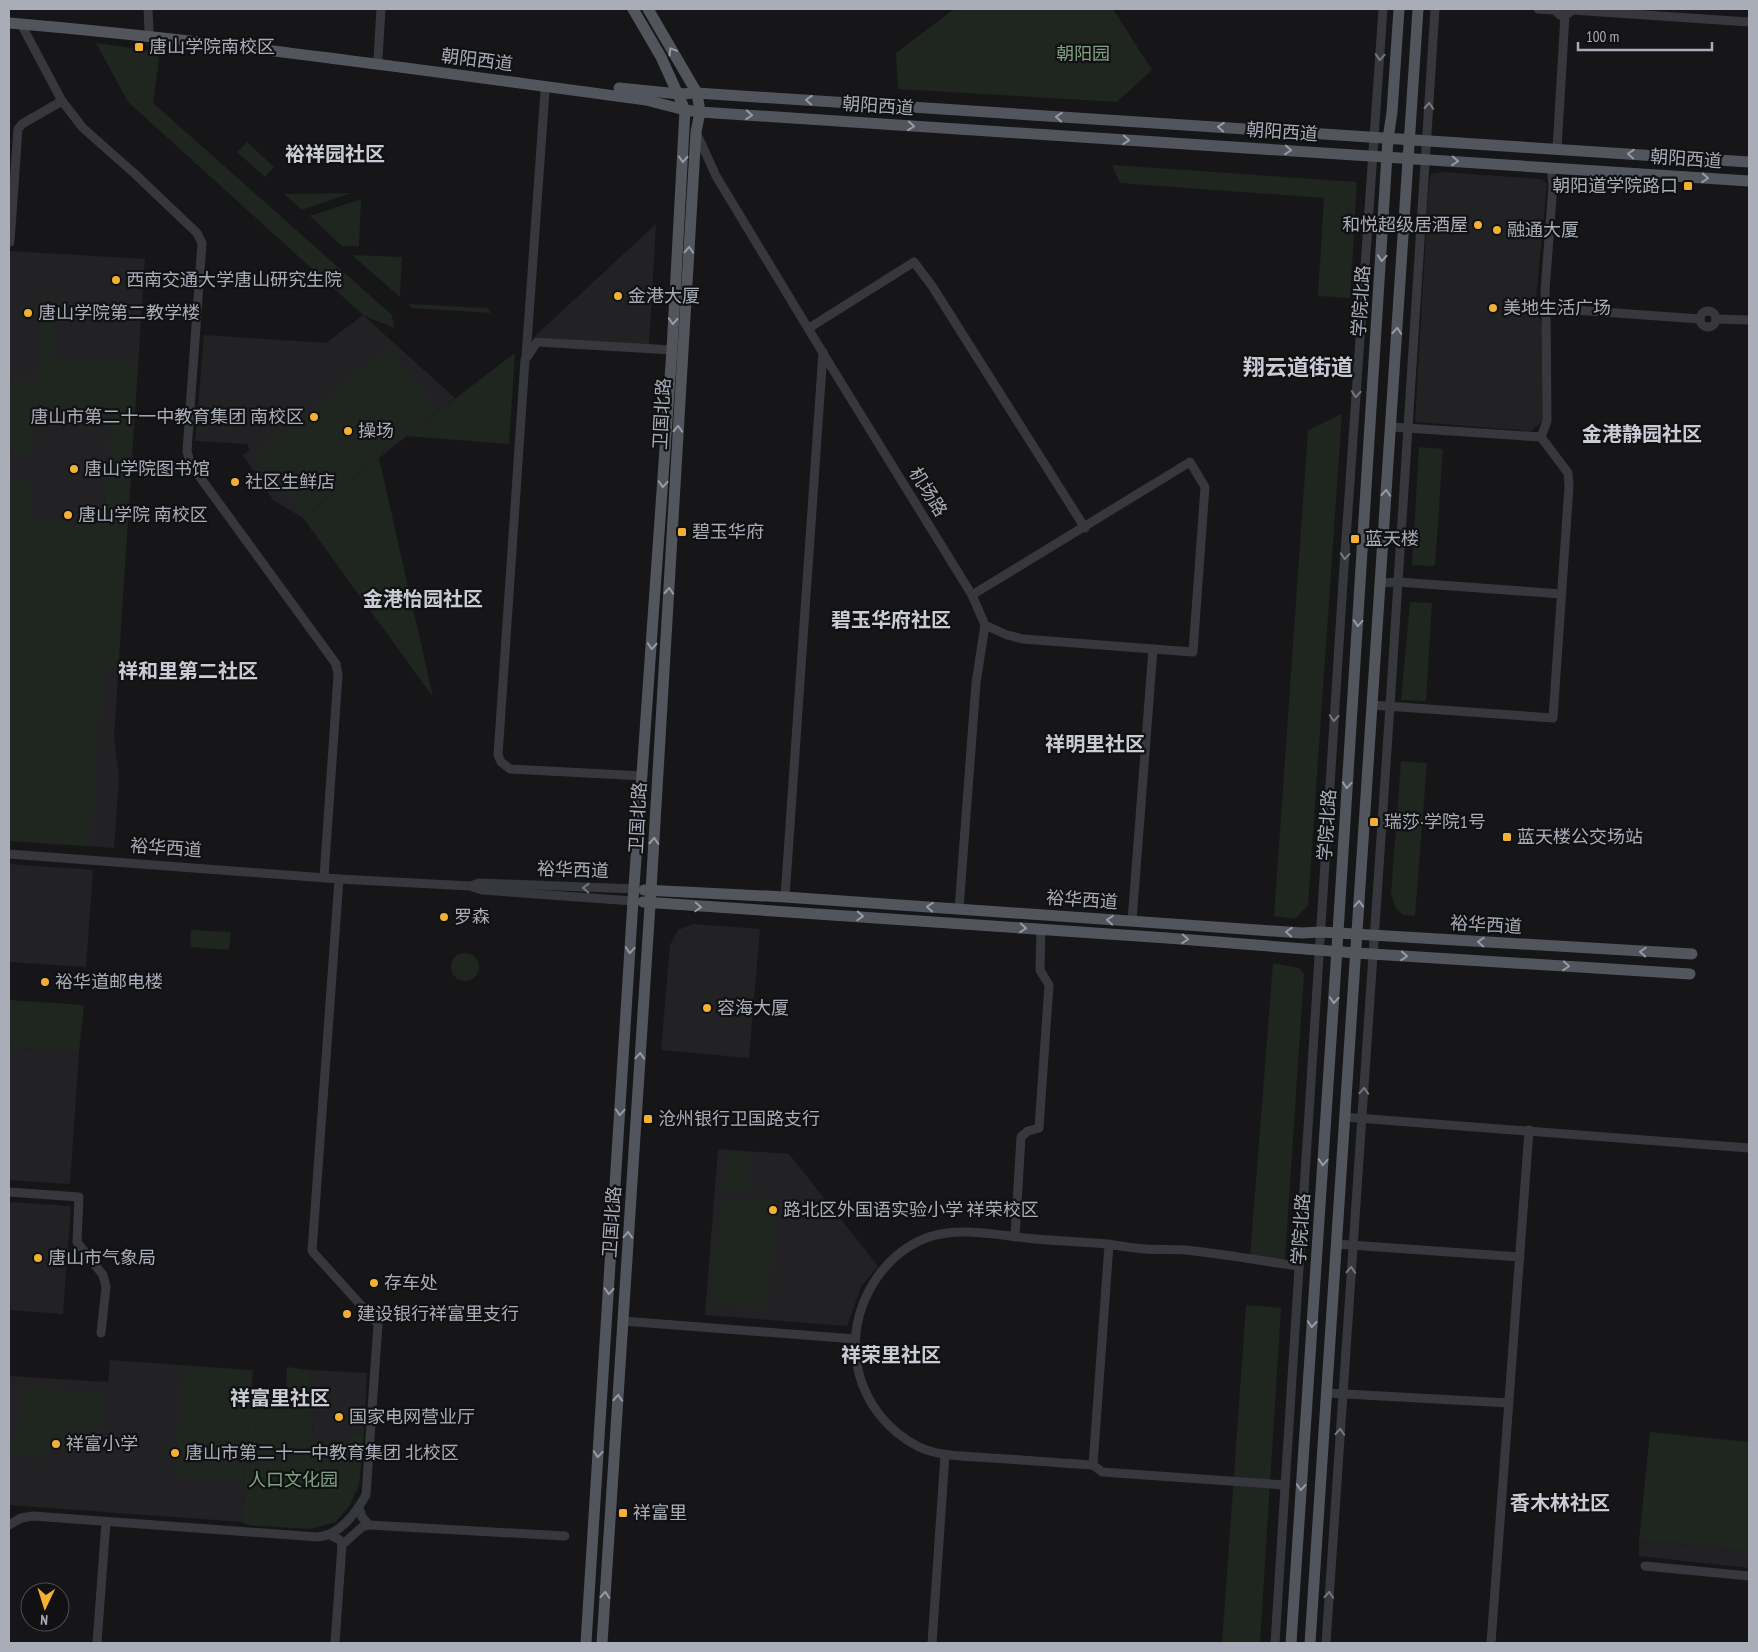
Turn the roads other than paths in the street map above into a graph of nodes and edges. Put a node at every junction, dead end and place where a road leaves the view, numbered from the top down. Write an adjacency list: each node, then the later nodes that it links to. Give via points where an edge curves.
1 (148, 9): 17 (street)
2 (381, 9): 18 (street)
3 (633, 9): 21 (main road, 卫国北路)
4 (648, 9): 20 (main road, 卫国北路, one-way to 4)
5 (1383, 9): 26 (street, one-way to 26)
6 (1399, 9): 27 (main road, 学院北路)
7 (1418, 9): 28 (main road, 学院北路)
8 (1435, 9): 29 (street, one-way to 8)
9 (1538, 9): 11 (street)
10 (1640, 9): 12 (street)
11 (1563, 11): 14 (street); 30 (street)
12 (1749, 17)
13 (9, 19): 17 (main road, 朝阳西道)
14 (1749, 22)
15 (9, 23): 16 (main road, 朝阳西道)
16 (21, 24): 19 (main road, 朝阳西道, via 189,41); 22 (street)
17 (149, 31): 18 (main road, 朝阳西道)
18 (378, 58): 21 (main road, 朝阳西道)
19 (544, 86): 23 (main road, 朝阳西道, via 646,100); 44 (street)
20 (697, 93): 21 (main road, 朝阳西道); 24 (main road, 卫国北路); 26 (main road, 朝阳西道, one-way to 20)
21 (679, 94): 23 (main road, 卫国北路)
22 (62, 100): 38 (street, via 18,129); 61 (street, via 82,128 135,174 196,233 202,243 187,451 194,469 336,664 338,675)
23 (685, 110): 24 (main road, 朝阳西道); 42 (main road, 卫国北路, one-way to 42)
24 (700, 112): 25 (main road, 卫国北路); 31 (main road, 朝阳西道, one-way to 31)
25 (696, 132): 41 (street, 机场路, via 716,176); 63 (main road, 卫国北路, one-way to 25)
26 (1374, 138): 27 (main road, 朝阳西道); 31 (street)
27 (1388, 139): 28 (main road, 朝阳西道); 32 (main road, 学院北路)
28 (1408, 140): 29 (main road, 朝阳西道); 33 (main road, 学院北路)
29 (1427, 141): 30 (main road, 朝阳西道); 34 (street)
30 (1555, 149): 35 (main road, 朝阳西道, one-way to 30)
31 (1373, 156): 32 (main road, 朝阳西道); 49 (street, one-way to 49)
32 (1388, 157): 33 (main road, 朝阳西道); 50 (main road, 学院北路, one-way to 50)
33 (1407, 158): 34 (main road, 朝阳西道); 45 (main road, 学院北路, one-way to 33)
34 (1425, 159): 36 (main road, 朝阳西道, one-way to 36); 46 (street)
35 (1749, 162)
36 (1551, 168): 37 (main road, 朝阳西道, one-way to 37); 39 (street, via 1544,291)
37 (1749, 181)
38 (9, 242)
39 (1546, 308): 40 (street, via 1700,319 1709,310 1717,319); 47 (street, via 1547,421)
40 (1749, 320)
41 (809, 328): 43 (street, 机场路); 48 (street, via 914,262)
42 (672, 350): 44 (street, via 537,342); 59 (main road, 卫国北路, one-way to 59)
43 (823, 352): 54 (street, 机场路); 65 (street)
44 (526, 360): 59 (street, via 498,755 510,769)
45 (1391, 427): 46 (street); 52 (main road, 学院北路, one-way to 45)
46 (1408, 428): 47 (street); 51 (street)
47 (1541, 436): 53 (street, via 1568,473)
48 (1085, 528): 54 (street); 56 (street, via 1190,462 1204,484 1193,652)
49 (1343, 582): 50 (street); 71 (street, one-way to 71)
50 (1361, 582): 52 (main road); 72 (main road, 学院北路, one-way to 72)
51 (1398, 582): 52 (street); 53 (street); 58 (street)
52 (1380, 584): 57 (main road, 学院北路)
53 (1562, 594): 58 (street, via 1553,718)
54 (972, 595): 55 (street, 机场路)
55 (985, 625): 56 (street, via 1023,639); 67 (street, via 976,683)
56 (1152, 649): 69 (street)
57 (1372, 705): 58 (street); 73 (main road, 学院北路, one-way to 57)
58 (1390, 706): 74 (street)
59 (643, 776): 64 (main road, 卫国北路)
60 (9, 854): 61 (street, 裕华西道)
61 (324, 877): 62 (street, 裕华西道)
62 (339, 878): 64 (street, 裕华西道, via 470,886 482,890); 103 (street, via 312,1250 378,1324 366,1494)
63 (651, 890): 64 (main road, 裕华西道); 65 (main road, 裕华西道); 66 (main road, 卫国北路)
64 (634, 895): 66 (main road, 裕华西道); 114 (main road, 卫国北路, one-way to 114)
65 (785, 897): 67 (main road, 裕华西道, one-way to 65)
66 (650, 902): 70 (main road, 裕华西道, one-way to 70); 92 (main road, 卫国北路, one-way to 66)
67 (959, 908): 68 (main road, 裕华西道)
68 (1042, 915): 69 (main road, 裕华西道, one-way to 68); 70 (main road)
69 (1132, 921): 71 (main road, 裕华西道, one-way to 69)
70 (1041, 929): 75 (main road, 裕华西道, one-way to 75); 86 (street, via 1040,970 1049,985 1039,1128 1028,1131 1021,1138)
71 (1321, 932): 72 (main road, 裕华西道); 75 (street)
72 (1338, 933): 73 (main road, 裕华西道); 76 (main road, 学院北路)
73 (1357, 935): 74 (main road, 裕华西道); 77 (main road, 学院北路)
74 (1375, 936): 78 (street); 79 (main road, 裕华西道, one-way to 74)
75 (1320, 950): 76 (main road, 裕华西道); 91 (street)
76 (1337, 952): 77 (main road, 裕华西道); 96 (main road, 学院北路, one-way to 96)
77 (1356, 953): 78 (main road, 裕华西道); 81 (main road, 学院北路)
78 (1374, 954): 80 (main road, 裕华西道, one-way to 80); 82 (street, one-way to 78)
79 (1692, 954)
80 (1690, 974)
81 (1344, 1117): 82 (street); 88 (main road, 学院北路)
82 (1362, 1118): 83 (street); 89 (street)
83 (1529, 1130): 84 (street); 90 (street)
84 (1749, 1148)
85 (9, 1192): 93 (street, via 79,1197 76,1242 103,1276 106,1287)
86 (1015, 1237): 87 (street); 94 (street, via 953,1233 931,1236 900,1252 872,1285 858,1319)
87 (1109, 1244): 91 (street, via 1184,1250); 101 (street)
88 (1336, 1244): 89 (street); 97 (main road, 学院北路)
89 (1353, 1245): 90 (street); 98 (street, one-way to 89)
90 (1520, 1257): 99 (street)
91 (1299, 1266): 95 (street)
92 (623, 1321): 94 (street); 115 (main road, 卫国北路, one-way to 92)
93 (101, 1333)
94 (855, 1339): 100 (street, via 860,1379 881,1419 921,1448)
95 (1291, 1390): 96 (street); 102 (street)
96 (1307, 1391): 97 (main road); 118 (main road, 学院北路, one-way to 118)
97 (1327, 1393): 98 (street); 119 (main road, 学院北路)
98 (1342, 1394): 99 (street); 120 (street, one-way to 98)
99 (1509, 1403): 121 (street)
100 (945, 1455): 101 (street); 116 (street)
101 (1093, 1465): 102 (street, via 1102,1472)
102 (1285, 1485): 117 (street)
103 (359, 1507): 105 (street); 107 (street)
104 (106, 1522): 106 (street, via 33,1516); 107 (street, via 309,1537); 112 (street)
105 (369, 1524): 108 (street); 109 (street)
106 (9, 1525)
107 (330, 1535): 109 (street, via 340,1540)
108 (565, 1536)
109 (342, 1545): 113 (street)
110 (1645, 1566): 111 (street)
111 (1749, 1576)
112 (98, 1643)
113 (336, 1643)
114 (586, 1643)
115 (602, 1643)
116 (932, 1643)
117 (1275, 1643)
118 (1291, 1643)
119 (1310, 1643)
120 (1326, 1643)
121 (1490, 1643)

